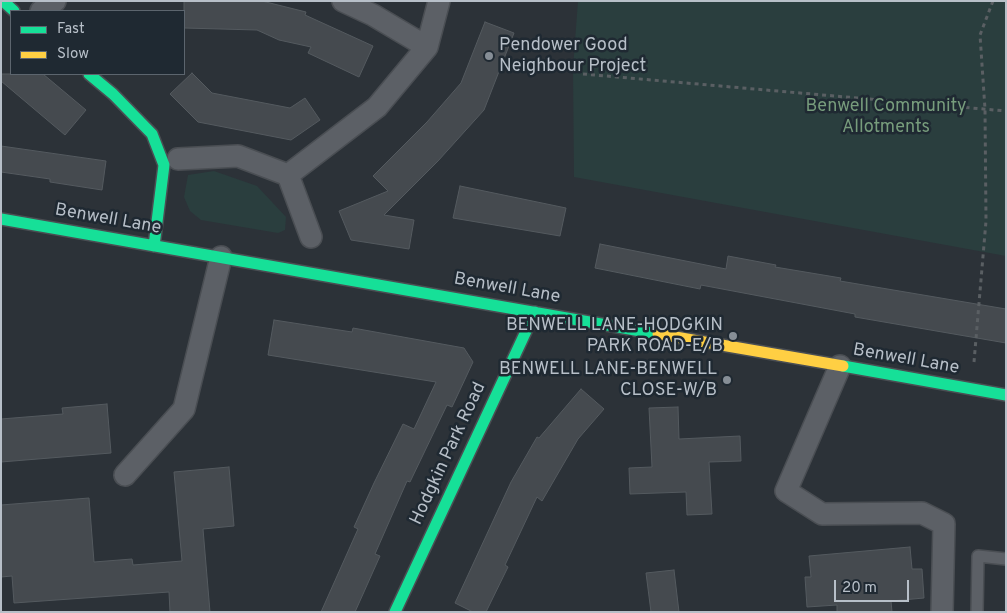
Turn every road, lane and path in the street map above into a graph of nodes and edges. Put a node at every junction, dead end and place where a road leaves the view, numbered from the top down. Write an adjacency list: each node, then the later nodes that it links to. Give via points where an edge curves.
1 (3, 1): 6 (main road)
2 (56, 1): 7 (street)
3 (343, 1): 8 (street)
4 (439, 1): 8 (street)
5 (993, 1): 11 (path, via 980,34)
6 (13, 10)
7 (42, 10)
8 (427, 47): 14 (street, via 376,107)
9 (583, 74): 11 (path)
10 (90, 75): 17 (main road, via 152,134 164,165)
11 (985, 109): 12 (path); 21 (path, via 986,221)
12 (1006, 111)
13 (178, 159): 14 (street, via 238,156)
14 (288, 175): 16 (street)
15 (1, 219): 17 (main road, Benwell Lane)
16 (311, 236)
17 (154, 246): 18 (main road, Benwell Lane)
18 (221, 258): 19 (main road, Benwell Lane); 23 (street, via 184,409)
19 (534, 312): 20 (main road, Benwell Lane); 25 (main road, Hodgkin Park Road)
20 (840, 366): 21 (main road, Benwell Lane); 26 (street, via 786,491 822,514 922,512 944,524)
21 (972, 389): 22 (main road, Benwell Lane)
22 (1006, 395)
23 (125, 475)
24 (1006, 559): 27 (lane, via 978,556)
25 (395, 612)
26 (942, 612)
27 (977, 612)

